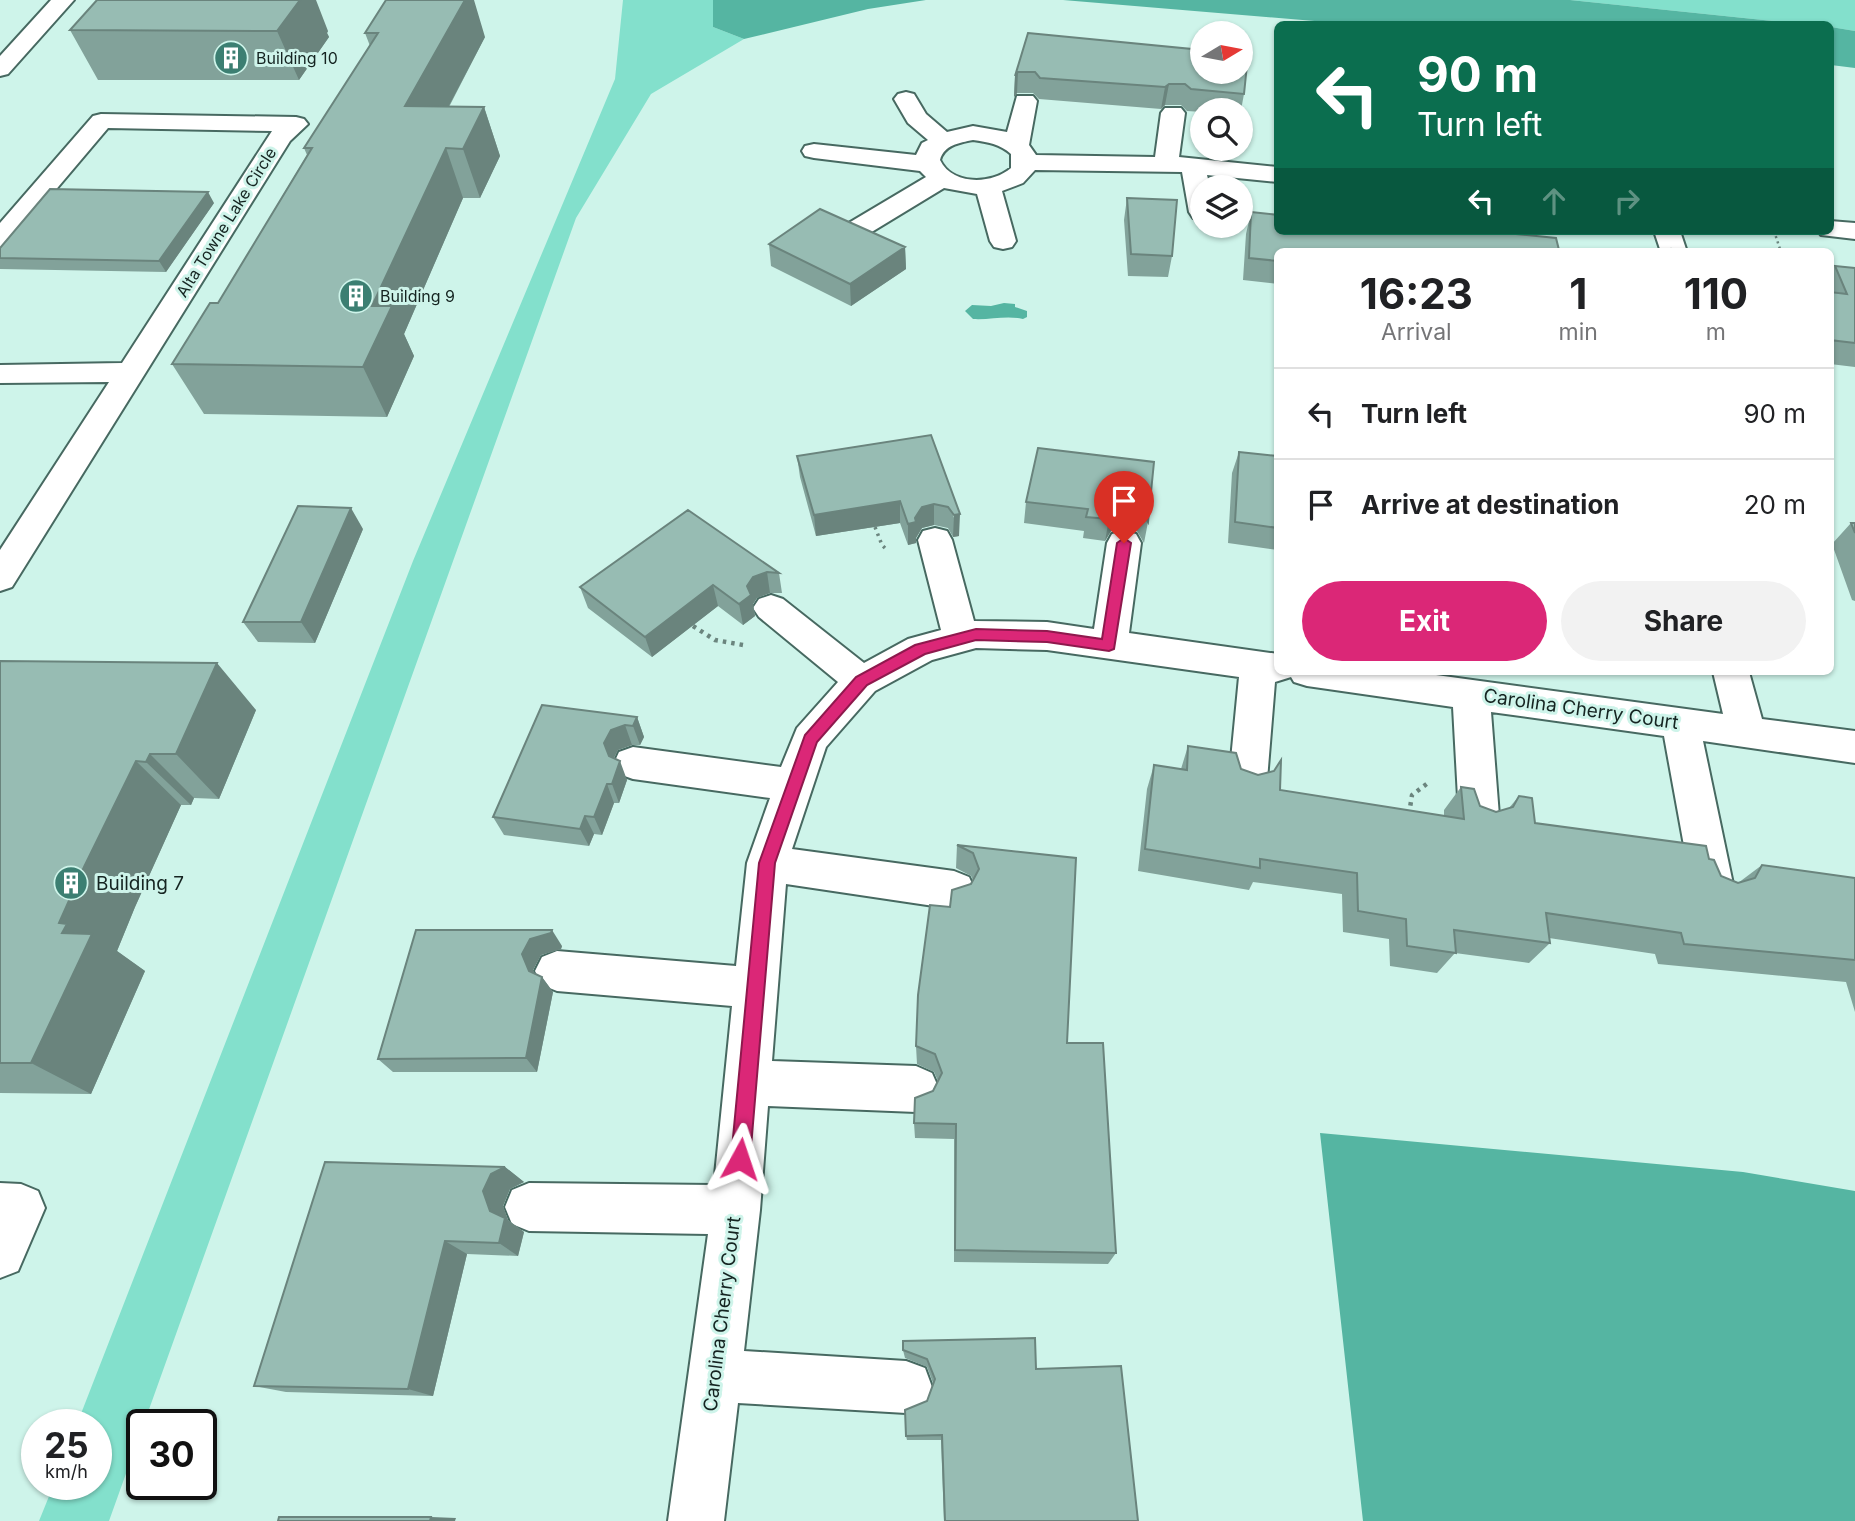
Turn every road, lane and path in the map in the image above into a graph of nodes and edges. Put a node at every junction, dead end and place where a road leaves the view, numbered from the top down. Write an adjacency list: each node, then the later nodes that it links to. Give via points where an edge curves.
1 (63, 0): 2 (street)
2 (0, 68)
3 (906, 99): 6 (street, via 916,118)
4 (1025, 101): 8 (street)
5 (1173, 113): 9 (street)
6 (943, 140): 8 (street, via 990,135); 11 (street, via 927,155)
7 (814, 151): 11 (street)
8 (1022, 153): 9 (street); 14 (street, via 1023,170 1015,178)
9 (1166, 165): 10 (street)
10 (1193, 166): 12 (street); 13 (street)
11 (934, 171): 14 (street, via 955,185); 16 (street)
12 (1195, 175)
13 (1274, 175)
14 (988, 187): 19 (street)
15 (1834, 229): 17 (street)
16 (856, 230)
17 (1855, 231)
18 (0, 239): 20 (street, Alta Towne Lake Circle, via 101,121 296,124 281,136)
19 (1003, 241)
20 (132, 372): 21 (street); 24 (street, Alta Towne Lake Circle)
21 (0, 374)
22 (935, 540): 26 (street)
23 (1124, 543): 27 (street)
24 (0, 579)
25 (771, 608): 31 (street)
26 (961, 638): 27 (street, Carolina Cherry Court, via 976,634 1047,636); 31 (street, Carolina Cherry Court, via 921,649)
27 (1109, 645): 28 (street, Carolina Cherry Court)
28 (1268, 667): 38 (street)
29 (1329, 675): 33 (street, Carolina Cherry Court)
30 (1732, 675): 35 (street)
31 (862, 681): 39 (street, Carolina Cherry Court, via 810,739)
32 (1536, 688): 33 (street, Carolina Cherry Court); 34 (street, Carolina Cherry Court)
33 (1471, 694): 40 (street)
34 (1680, 723): 35 (street, Carolina Cherry Court); 42 (street)
35 (1747, 732): 36 (street, Carolina Cherry Court)
36 (1855, 747)
37 (633, 763): 39 (street)
38 (1248, 780)
39 (794, 785): 41 (street, Carolina Cherry Court)
40 (1479, 816)
41 (767, 863): 43 (street); 45 (street, Carolina Cherry Court)
42 (1712, 884)
43 (954, 890)
44 (557, 971): 45 (street)
45 (756, 988): 46 (street, Carolina Cherry Court)
46 (747, 1083): 47 (street); 50 (street, Carolina Cherry Court)
47 (916, 1089)
48 (0, 1207): 51 (street, via 21,1208)
49 (529, 1207): 50 (street)
50 (736, 1210): 52 (street, Carolina Cherry Court)
51 (0, 1253)
52 (715, 1375): 53 (street); 54 (street, Carolina Cherry Court)
53 (906, 1387)
54 (696, 1521)

